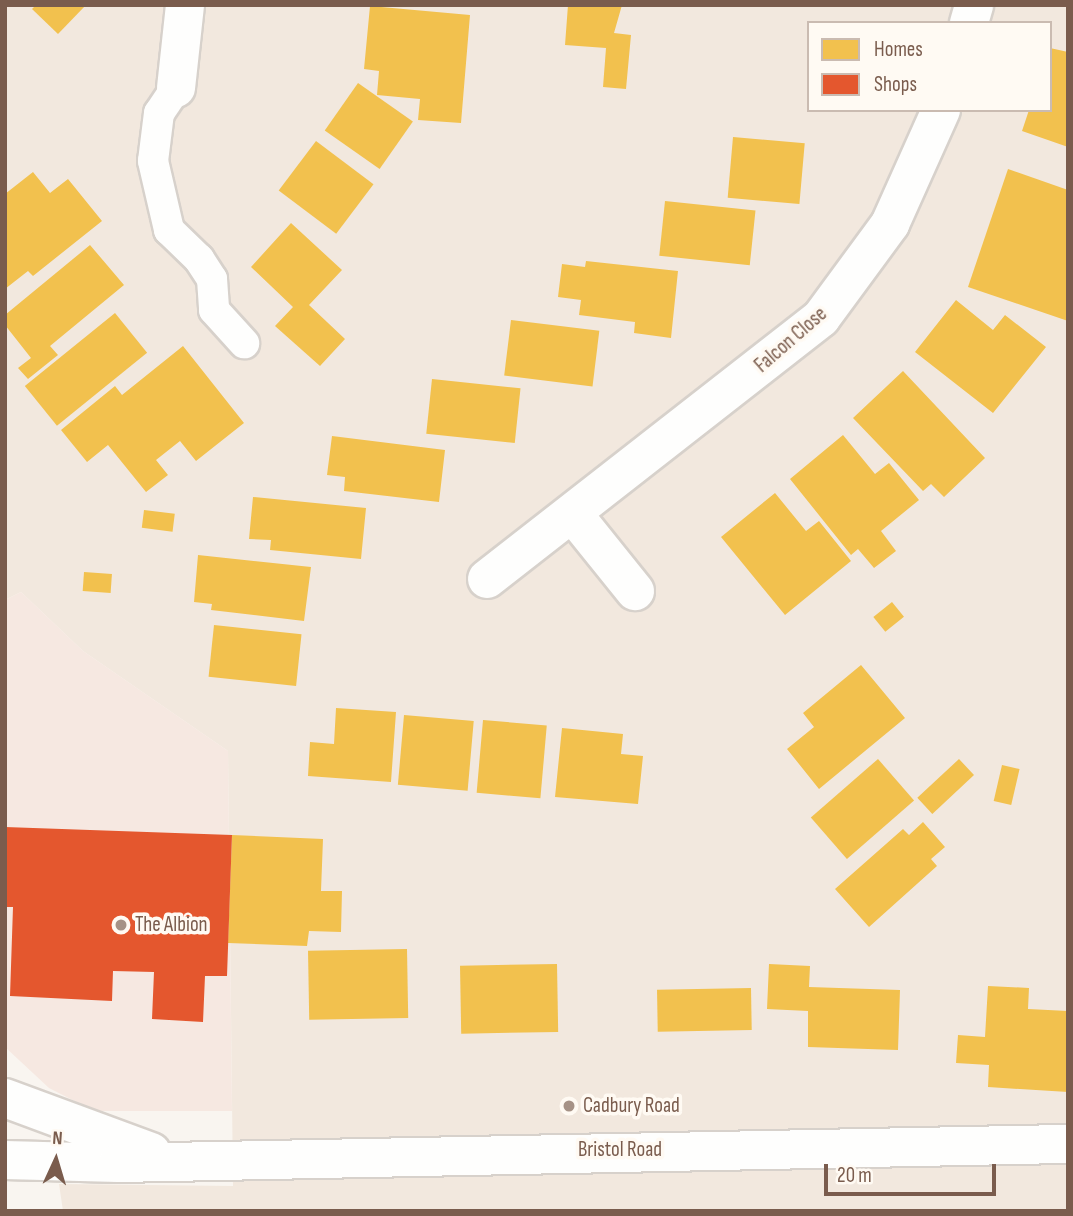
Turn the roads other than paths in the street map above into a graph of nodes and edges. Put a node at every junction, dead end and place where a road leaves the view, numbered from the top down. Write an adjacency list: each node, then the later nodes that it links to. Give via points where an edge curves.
1 (185, 5): 2 (main road)
2 (176, 88): 4 (lane, via 159,113 153,148 169,230 199,259 212,279 214,310)
3 (940, 112): 5 (main road, Falcon Close, via 890,224 821,318)
4 (244, 343)
5 (573, 514): 6 (main road, Falcon Close); 7 (main road)
6 (487, 579)
7 (635, 591)
8 (5, 1098): 10 (main road)
9 (1068, 1143): 10 (main road, Bristol Road)
10 (172, 1158): 11 (main road, Bristol Road, via 61,1164)
11 (5, 1160)

